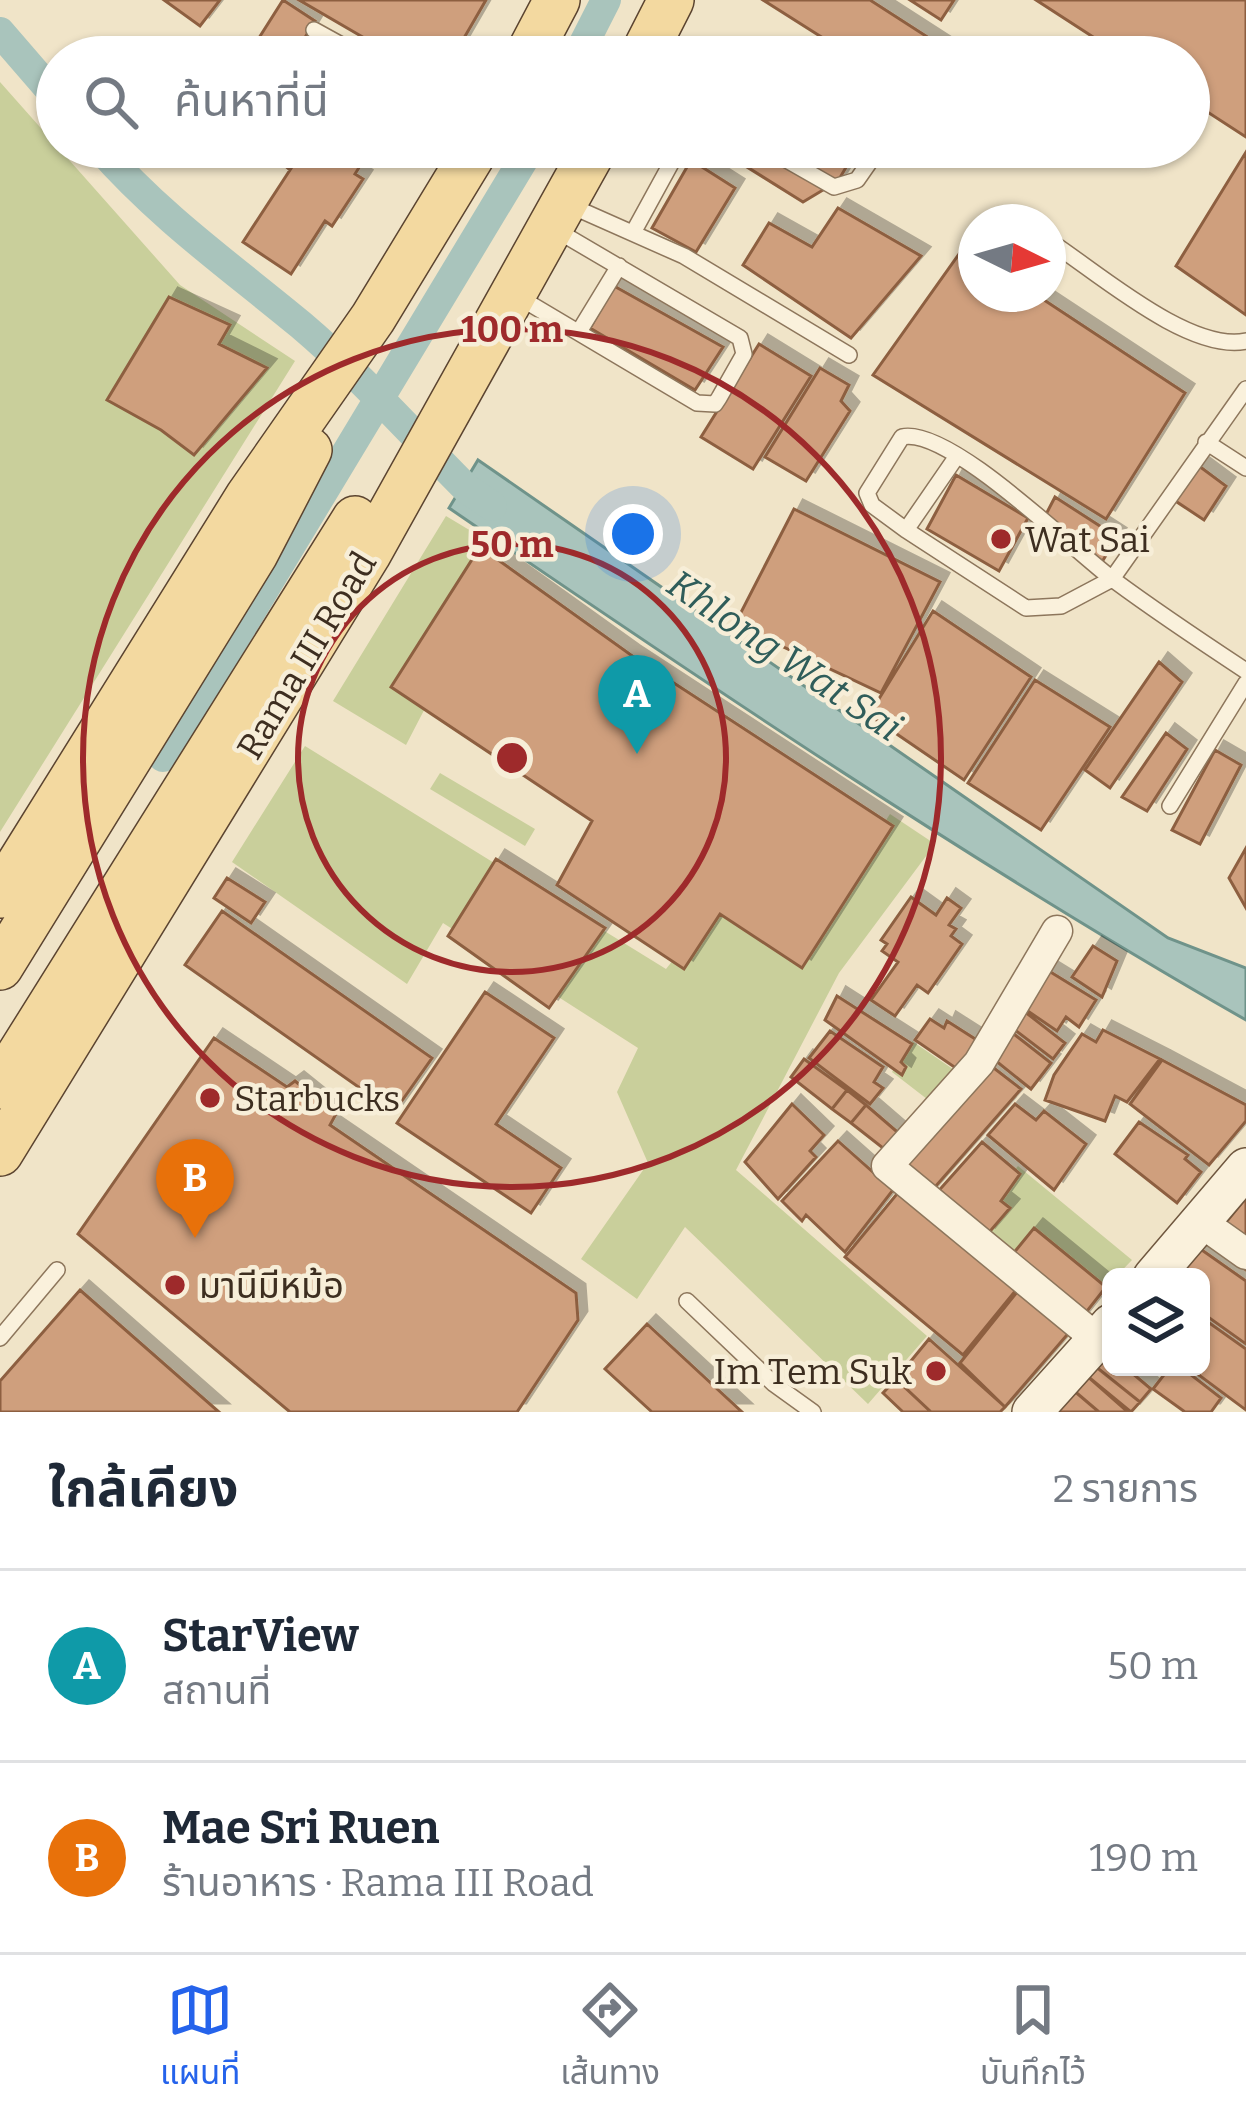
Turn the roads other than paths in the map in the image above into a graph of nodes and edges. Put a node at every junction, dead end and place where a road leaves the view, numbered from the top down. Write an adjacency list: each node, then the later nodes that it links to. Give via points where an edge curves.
1 (557, 1): 5 (main road)
2 (670, 1): 6 (main road)
3 (314, 30): 4 (lane)
4 (325, 36)
5 (538, 36)
6 (652, 36)
7 (463, 168): 21 (main road)
8 (584, 168): 12 (main road)
9 (668, 168): 13 (lane)
10 (801, 168): 11 (lane, via 835,187)
11 (865, 168)
12 (560, 216): 13 (lane); 15 (lane); 16 (main road)
13 (634, 231): 19 (lane)
14 (1066, 252): 18 (lane, via 1180,327 1216,342)
15 (619, 266): 17 (lane); 17 (lane, via 740,338 744,354 719,398 697,403)
16 (517, 296): 17 (lane); 25 (main road)
17 (580, 330)
18 (1246, 341)
19 (849, 355)
20 (1246, 389): 22 (lane)
21 (309, 427): 31 (main road); 33 (main road, via 254,554)
22 (1206, 442): 24 (lane); 27 (lane)
23 (957, 456): 26 (lane); 26 (lane, via 902,436 867,493); 27 (lane)
24 (1246, 468)
25 (391, 490): 34 (main road, Rama III Road); 35 (main road, Rama III Road)
26 (906, 530): 27 (lane, via 1034,611)
27 (1112, 579): 28 (lane)
28 (1246, 671)
29 (1246, 683): 30 (lane)
30 (1170, 806)
31 (0, 895)
32 (1057, 931): 42 (street, via 979,1063 887,1166)
33 (0, 967)
34 (0, 1085)
35 (0, 1153)
36 (1246, 1168): 37 (street)
37 (1201, 1222): 38 (street); 39 (street)
38 (1246, 1254)
39 (1161, 1268)
40 (57, 1270): 44 (lane)
41 (687, 1301): 45 (lane)
42 (1102, 1330)
43 (1102, 1334): 46 (street)
44 (0, 1338)
45 (813, 1412)
46 (1032, 1412)

